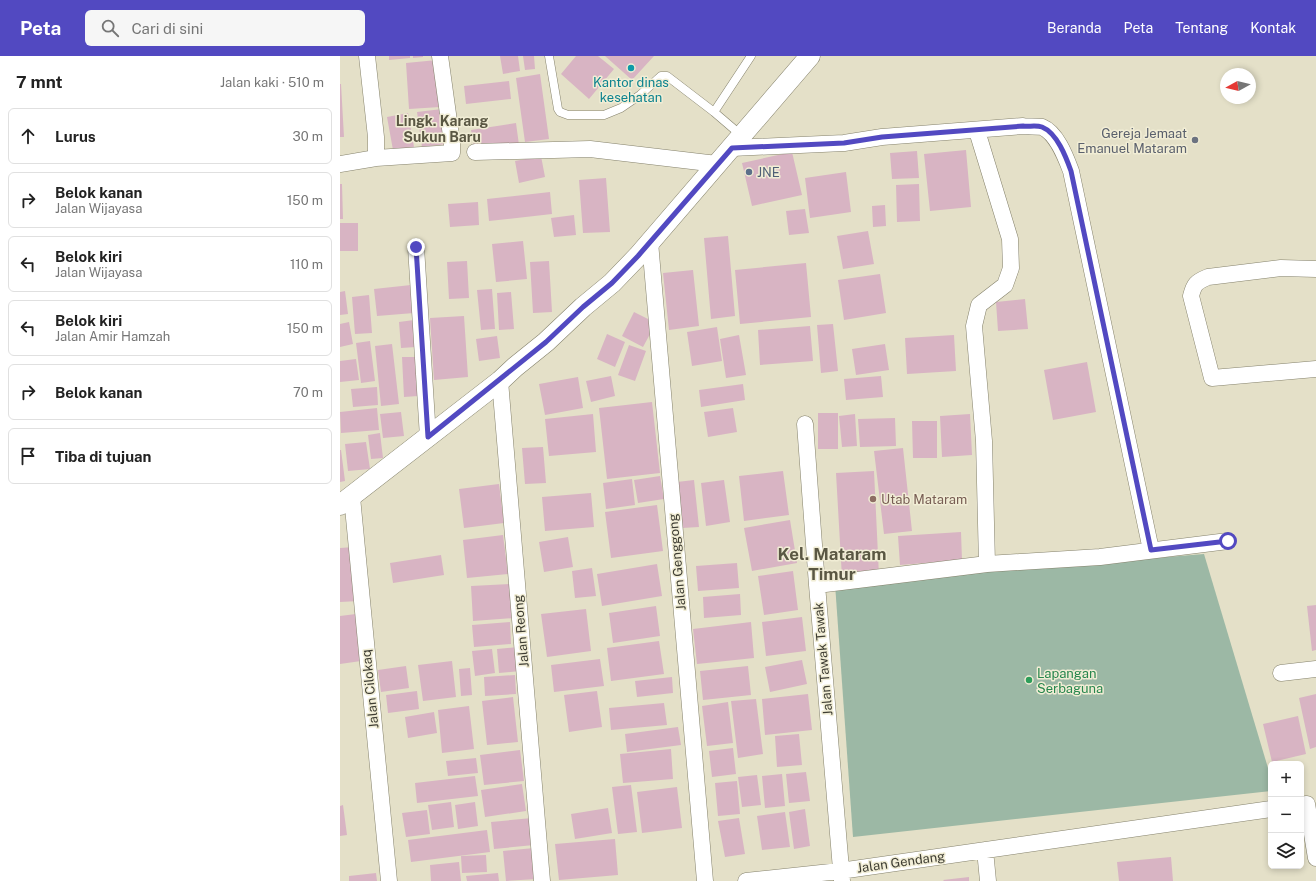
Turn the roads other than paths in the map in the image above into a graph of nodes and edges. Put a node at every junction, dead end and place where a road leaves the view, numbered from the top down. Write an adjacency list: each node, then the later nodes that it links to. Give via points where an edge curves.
1 (367, 56): 10 (street)
2 (440, 56): 10 (street, via 452,153)
3 (549, 56): 6 (lane, via 558,109 563,114 604,115 640,95 663,75)
4 (751, 56): 6 (lane)
5 (810, 56): 8 (street)
6 (714, 112): 8 (lane)
7 (977, 131): 8 (street, via 882,137 844,143); 22 (street, via 1023,126 1041,127 1047,130 1065,154 1071,171); 23 (street, via 1010,239 1010,268 1004,285 979,305 974,326 984,441)
8 (737, 142): 12 (street)
9 (475, 152): 12 (street, via 590,149)
10 (376, 158): 11 (street)
11 (340, 164)
12 (717, 164): 13 (street)
13 (650, 242): 17 (street, via 612,283); 34 (street, Jalan Genggong)
14 (416, 247): 19 (street)
15 (1316, 269): 16 (street, via 1281,268 1208,277 1198,281 1191,296 1212,378)
16 (1316, 368)
17 (500, 381): 19 (street); 33 (street, Jalan Reong)
18 (805, 424): 24 (street, Jalan Tawak Tawak)
19 (428, 437): 20 (street)
20 (346, 501): 32 (street, Jalan Cilokaq)
21 (1228, 541): 22 (street)
22 (1151, 550): 23 (street, via 1100,557)
23 (987, 564): 24 (street)
24 (817, 585): 31 (street, Jalan Tawak Tawak)
25 (1316, 669): 26 (street)
26 (1281, 673)
27 (1304, 804): 30 (street, via 1307,804)
28 (1268, 809): 29 (street, Jalan Gendang)
29 (985, 850): 31 (street, Jalan Gendang); 36 (street)
30 (1316, 858)
31 (841, 876): 35 (street, Jalan Gendang)
32 (389, 881)
33 (542, 881)
34 (705, 881)
35 (746, 881)
36 (988, 881)

